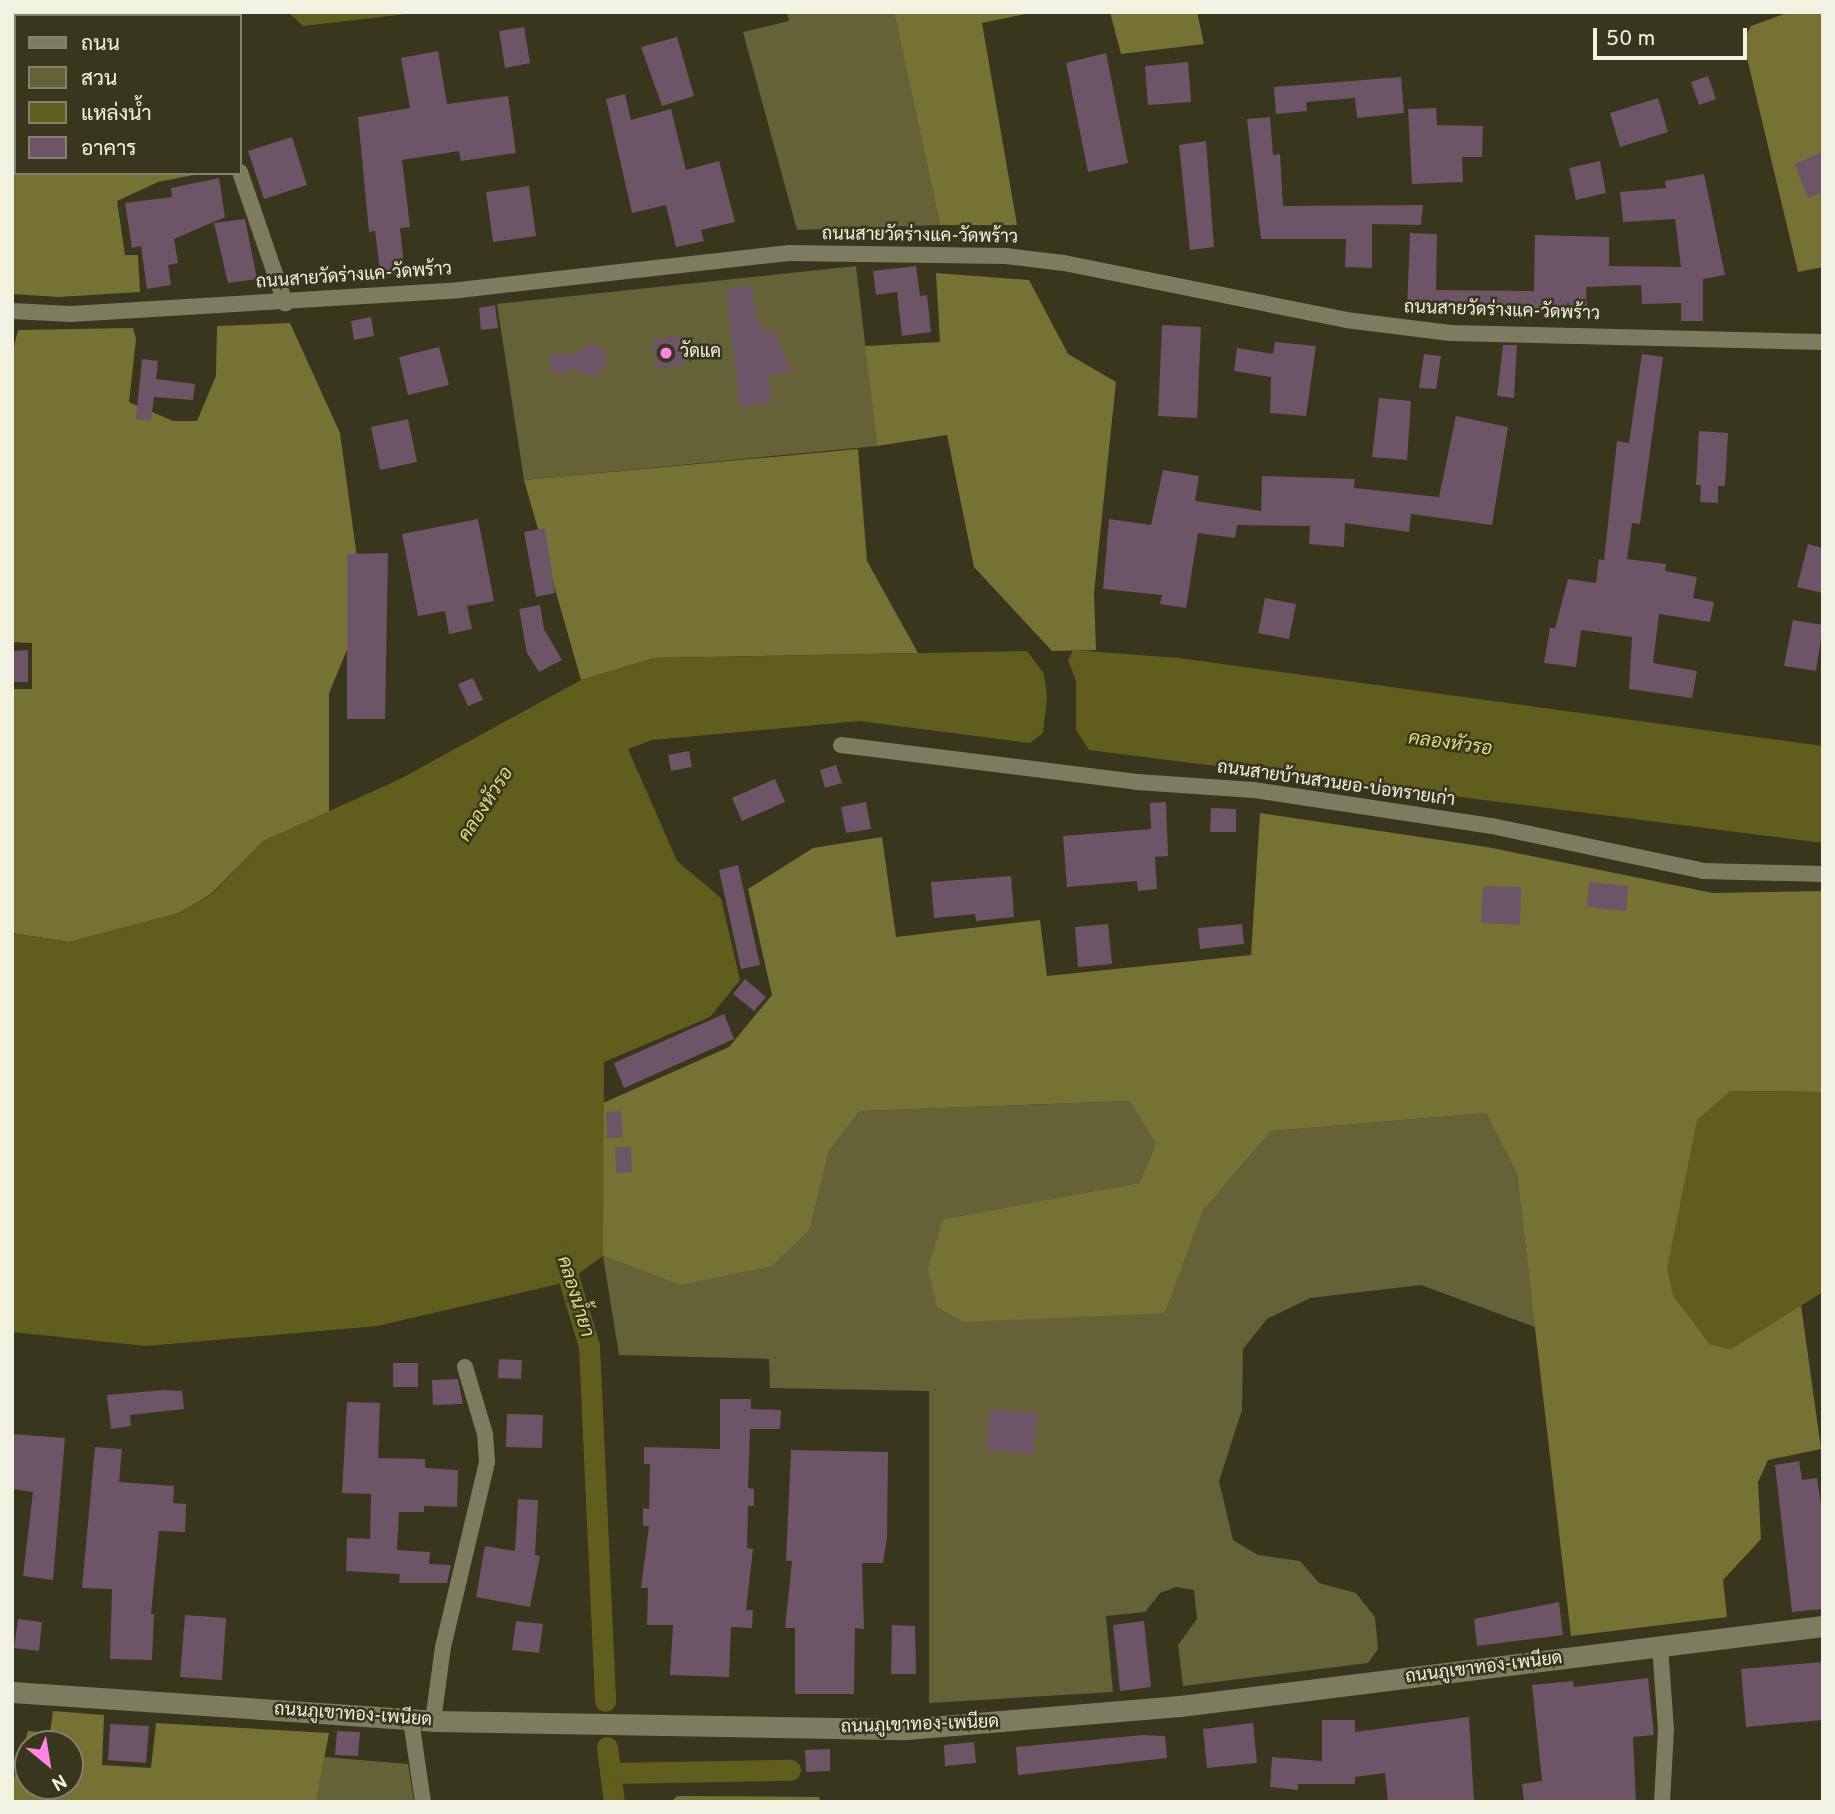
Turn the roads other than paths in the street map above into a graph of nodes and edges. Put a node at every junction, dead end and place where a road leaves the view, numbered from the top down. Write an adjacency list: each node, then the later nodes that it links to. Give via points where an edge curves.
1 (241, 175): 2 (street)
2 (285, 303): 3 (street, ถนนสายวัดร่างแค-วัดพร้าว, via 71,314); 4 (street, ถนนสายวัดร่างแค-วัดพร้าว, via 459,290 789,253 1006,256 1065,263 1346,320 1427,330)
3 (12, 311)
4 (1823, 342)
5 (841, 745): 6 (street, ถนนสายบ้านสวนยอ-บ่อทรายเก่า, via 1137,782 1254,790 1492,826 1703,871)
6 (1823, 874)
7 (465, 1367): 12 (street, via 485,1434 487,1462 443,1647)
8 (1823, 1626): 9 (main road, ถนนภูเขาทอง-เพนียด)
9 (1660, 1646): 12 (main road, ถนนภูเขาทอง-เพนียด, via 992,1724 770,1730); 14 (street, via 1666,1729)
10 (12, 1692): 11 (main road, ถนนภูเขาทอง-เพนียด)
11 (411, 1720): 12 (main road, ถนนภูเขาทอง-เพนียด); 13 (street)
12 (433, 1721)
13 (423, 1802)
14 (1662, 1802)

